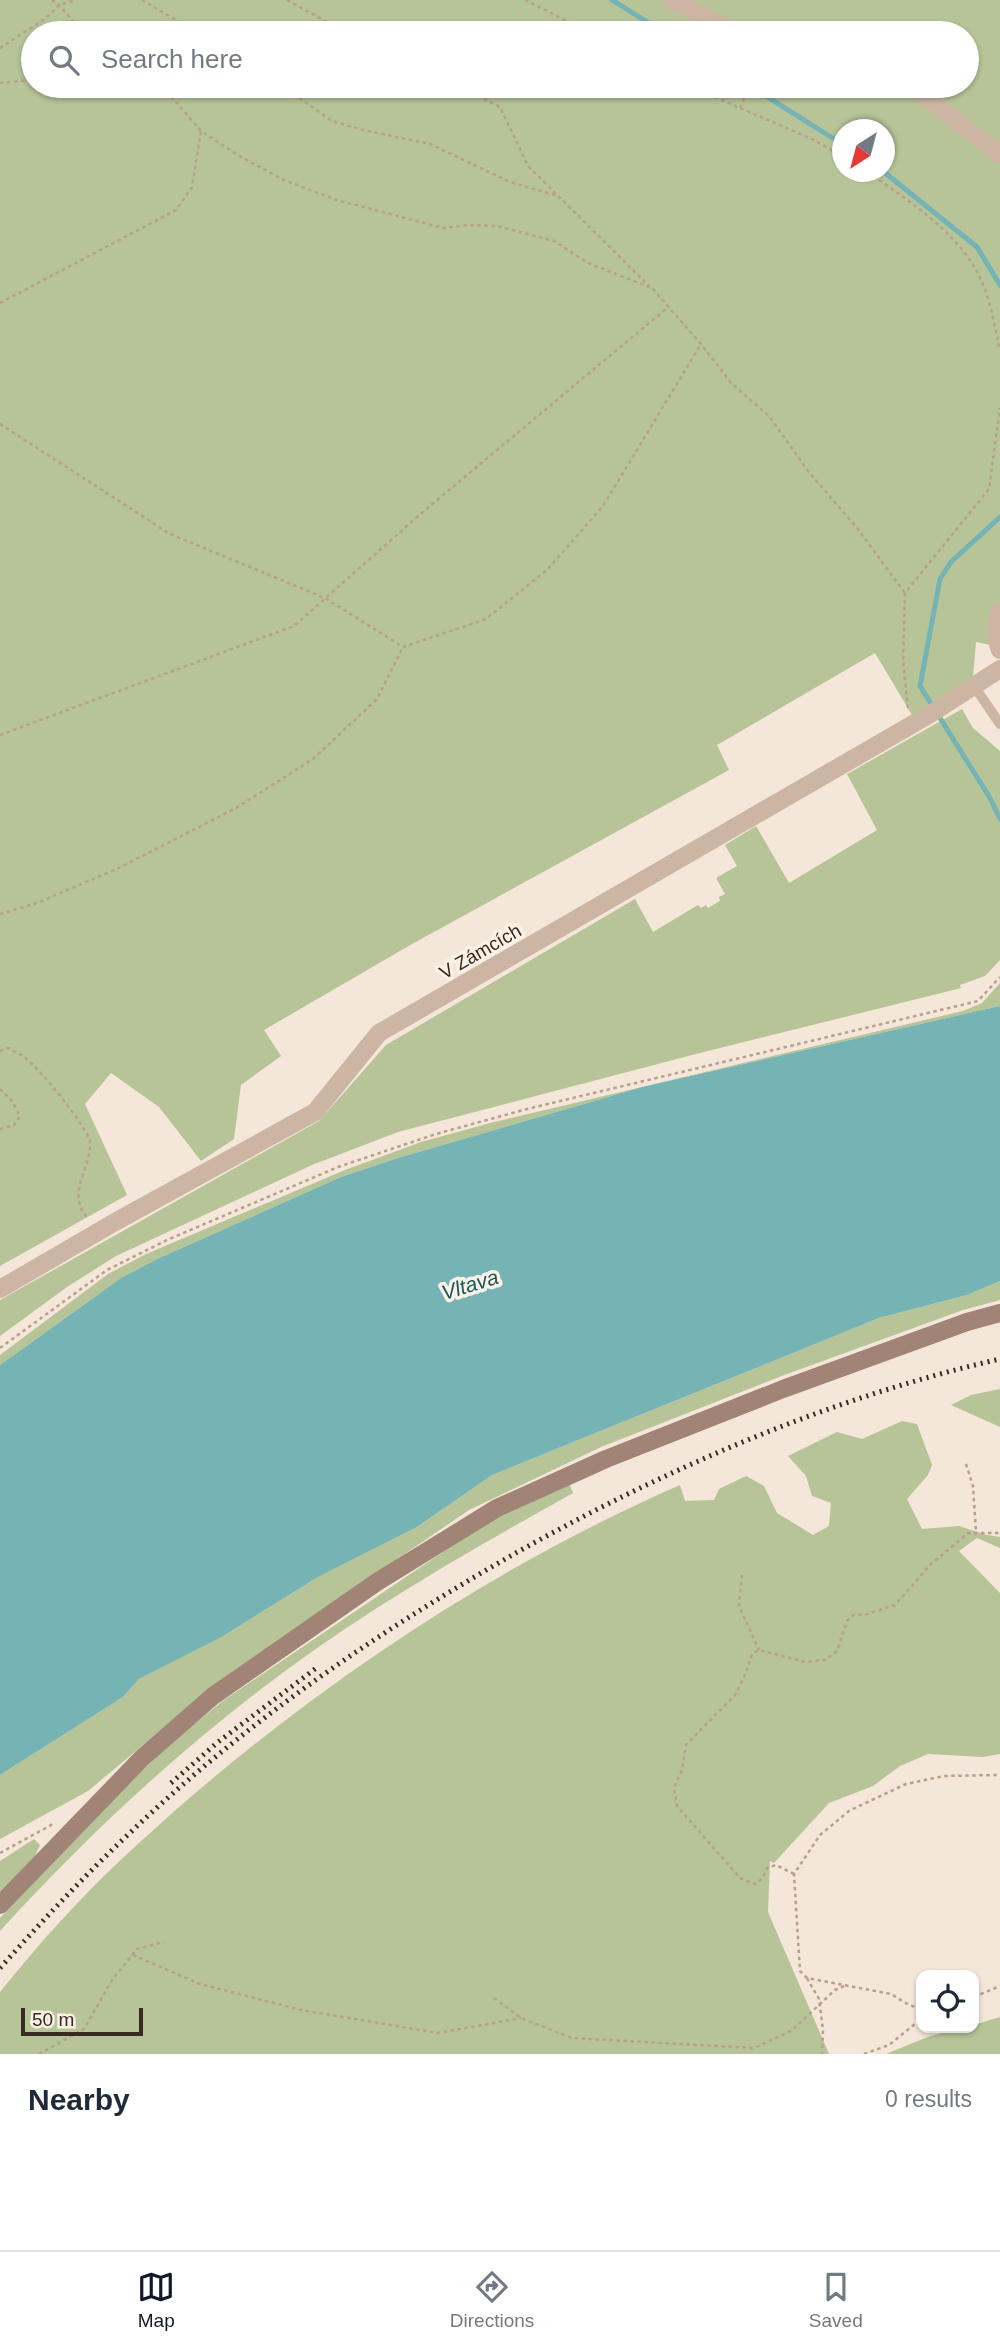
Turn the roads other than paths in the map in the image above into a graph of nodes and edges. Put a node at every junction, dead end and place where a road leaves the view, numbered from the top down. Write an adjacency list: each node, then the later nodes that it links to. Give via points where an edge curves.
1 (673, 0): 2 (street)
2 (713, 21)
3 (927, 98): 4 (street)
4 (1000, 155)
5 (1000, 611): 6 (street, via 996,640)
6 (1000, 650)
7 (1000, 668): 8 (street, V Zámcích)
8 (974, 686): 9 (lane); 10 (street, V Zámcích, via 379,1033 315,1112)
9 (1000, 724)
10 (0, 1289)
11 (1000, 1313): 12 (main road, via 770,1394 497,1508 377,1582 213,1696 142,1758)
12 (0, 1905)

